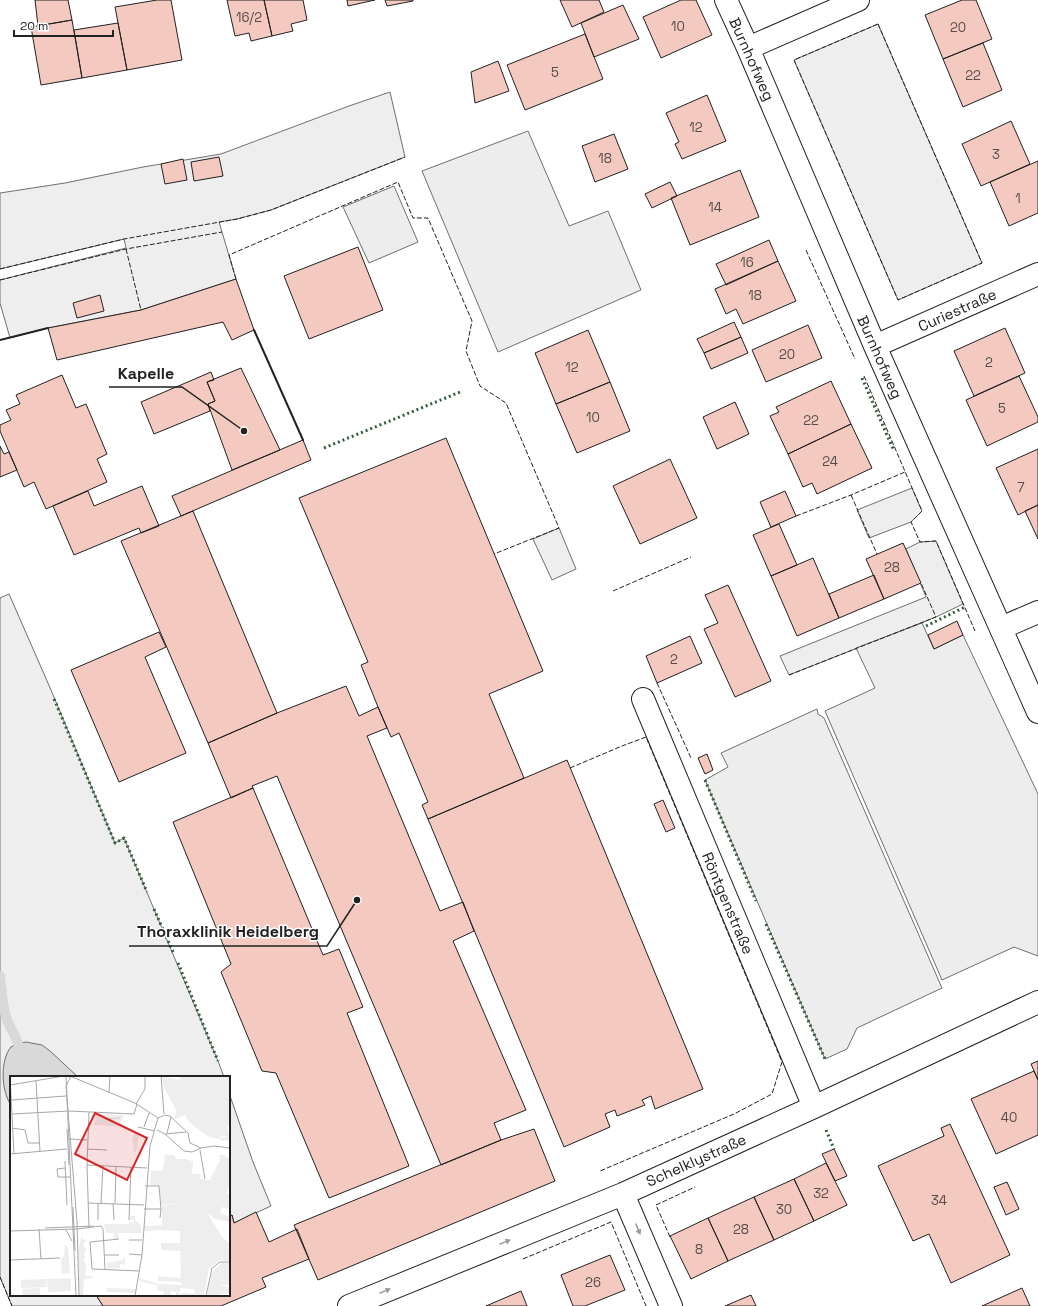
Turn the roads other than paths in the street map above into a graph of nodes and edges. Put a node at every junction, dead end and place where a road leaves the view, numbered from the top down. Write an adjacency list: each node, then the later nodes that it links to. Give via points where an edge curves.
1 (726, 0): 3 (street, Burnhofweg)
2 (858, 0): 3 (street)
3 (748, 48): 5 (street, Burnhofweg)
4 (1038, 274): 5 (street, Curiestraße)
5 (875, 346): 7 (street, Burnhofweg)
6 (1038, 612): 7 (street)
7 (1001, 628): 9 (street, Burnhofweg)
8 (643, 699): 11 (street, Röntgenstraße)
9 (1038, 712)
10 (1038, 1002): 11 (street, Schelklystraße)
11 (814, 1107): 12 (street, Schelklystraße)
12 (623, 1194): 13 (street, Schelklystraße, one-way to 12); 14 (street, one-way to 14)
13 (349, 1306)
14 (671, 1306)

